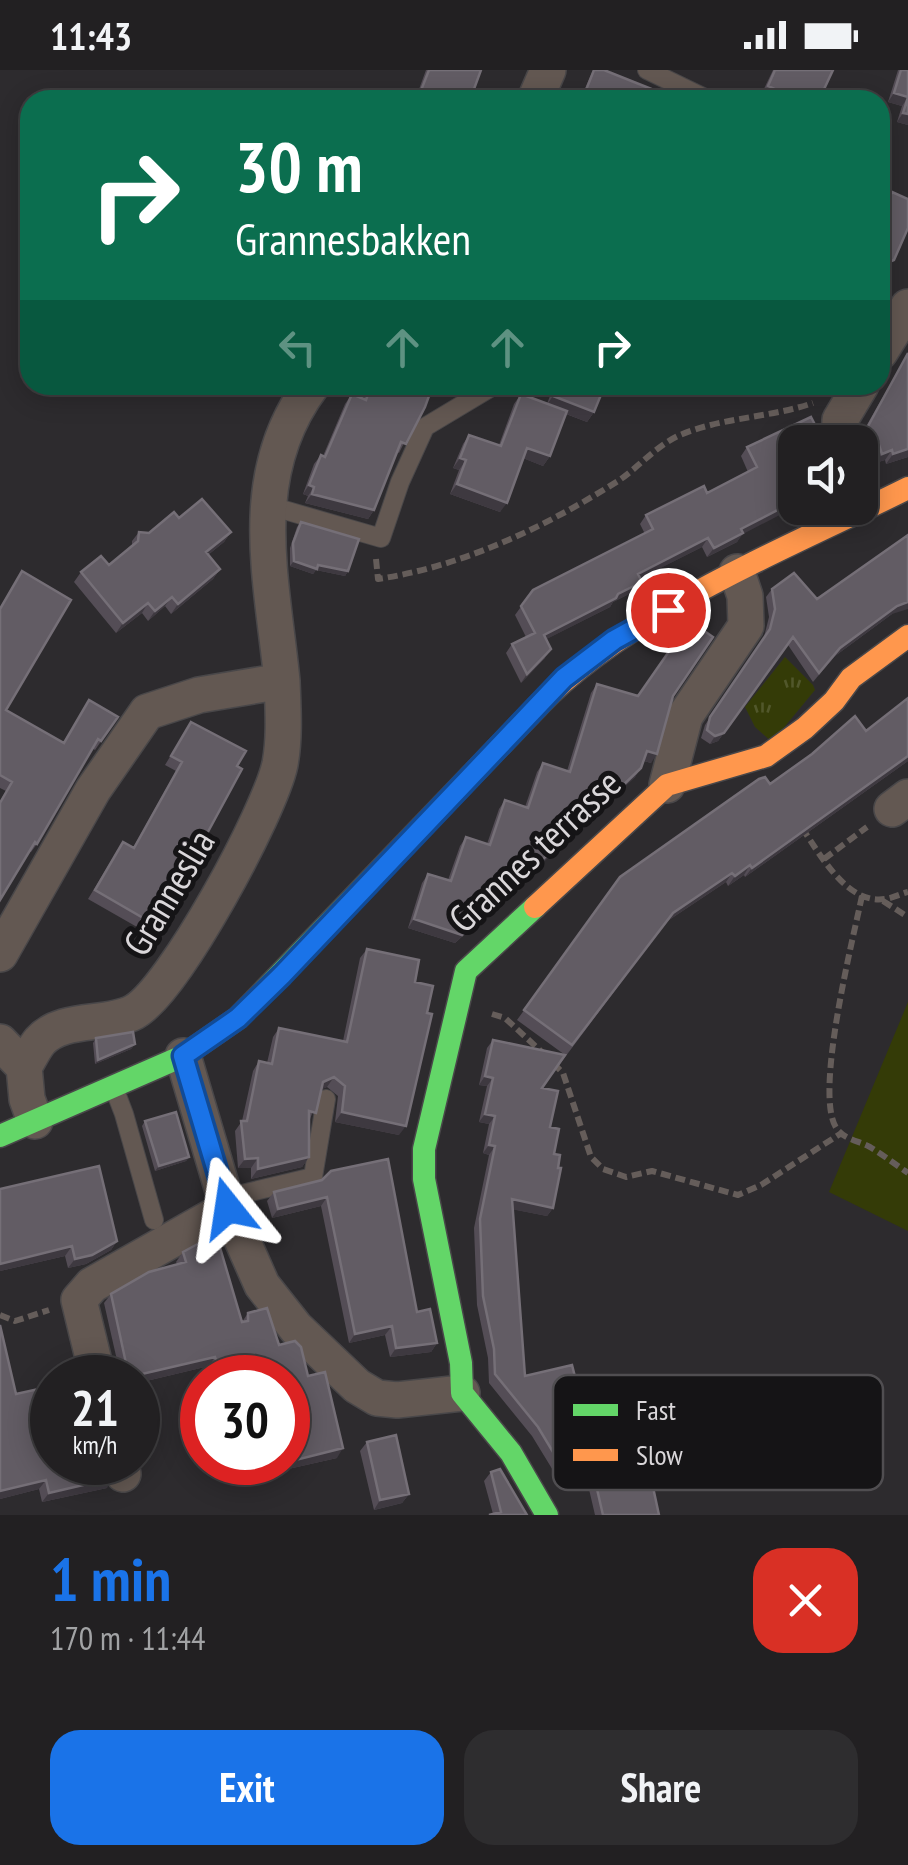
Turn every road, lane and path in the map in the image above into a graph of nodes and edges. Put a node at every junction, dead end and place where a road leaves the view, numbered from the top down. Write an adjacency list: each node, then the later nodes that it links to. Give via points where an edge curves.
1 (647, 70): 2 (lane)
2 (688, 90)
3 (908, 307): 4 (street)
4 (890, 336)
5 (304, 395): 11 (street, Granneslia, via 280,448)
6 (479, 395): 13 (lane, via 425,427)
7 (855, 395): 8 (street); 13 (path, via 675,437 620,480 526,534 426,570 378,579)
8 (840, 425)
9 (908, 488): 10 (street)
10 (878, 501)
11 (267, 506): 13 (lane); 16 (street, Granneslia)
12 (830, 525): 14 (street)
13 (381, 538)
14 (737, 572): 17 (street, Grannes terrasse, via 746,626 685,716); 28 (street, via 614,640 564,678 249,1008)
15 (908, 636): 17 (street, Grannes terrasse, via 766,756)
16 (282, 680): 25 (street, via 147,712); 27 (street, Granneslia, via 280,764 268,804 154,995 135,1012 60,1028)
17 (668, 785): 26 (street, Grannes terrasse, via 466,971)
18 (900, 803): 20 (path)
19 (792, 814): 20 (path)
20 (824, 859): 22 (path)
21 (908, 892): 23 (path)
22 (862, 896): 23 (path); 32 (path, via 830,1072 830,1118)
23 (882, 900): 24 (path)
24 (908, 918)
25 (0, 954)
26 (460, 1002): 32 (path, via 505,1018 563,1073 590,1157 615,1175 652,1171 738,1195); 40 (street, Grannes terrasse, via 424,1149 424,1179)
27 (12, 1054): 31 (street, Granneslia)
28 (183, 1056): 29 (street); 35 (street)
29 (114, 1088): 31 (street); 36 (lane)
30 (326, 1098): 35 (lane, via 313,1177 242,1194)
31 (35, 1121): 33 (street)
32 (840, 1134): 34 (path)
33 (0, 1136)
34 (908, 1173)
35 (228, 1208): 37 (street, via 92,1285); 40 (street, via 262,1285 357,1386 397,1400)
36 (154, 1220)
37 (78, 1300): 38 (path, via 15,1321); 39 (street)
38 (0, 1316)
39 (92, 1355)
40 (462, 1393): 41 (street, via 511,1453)
41 (548, 1515)

